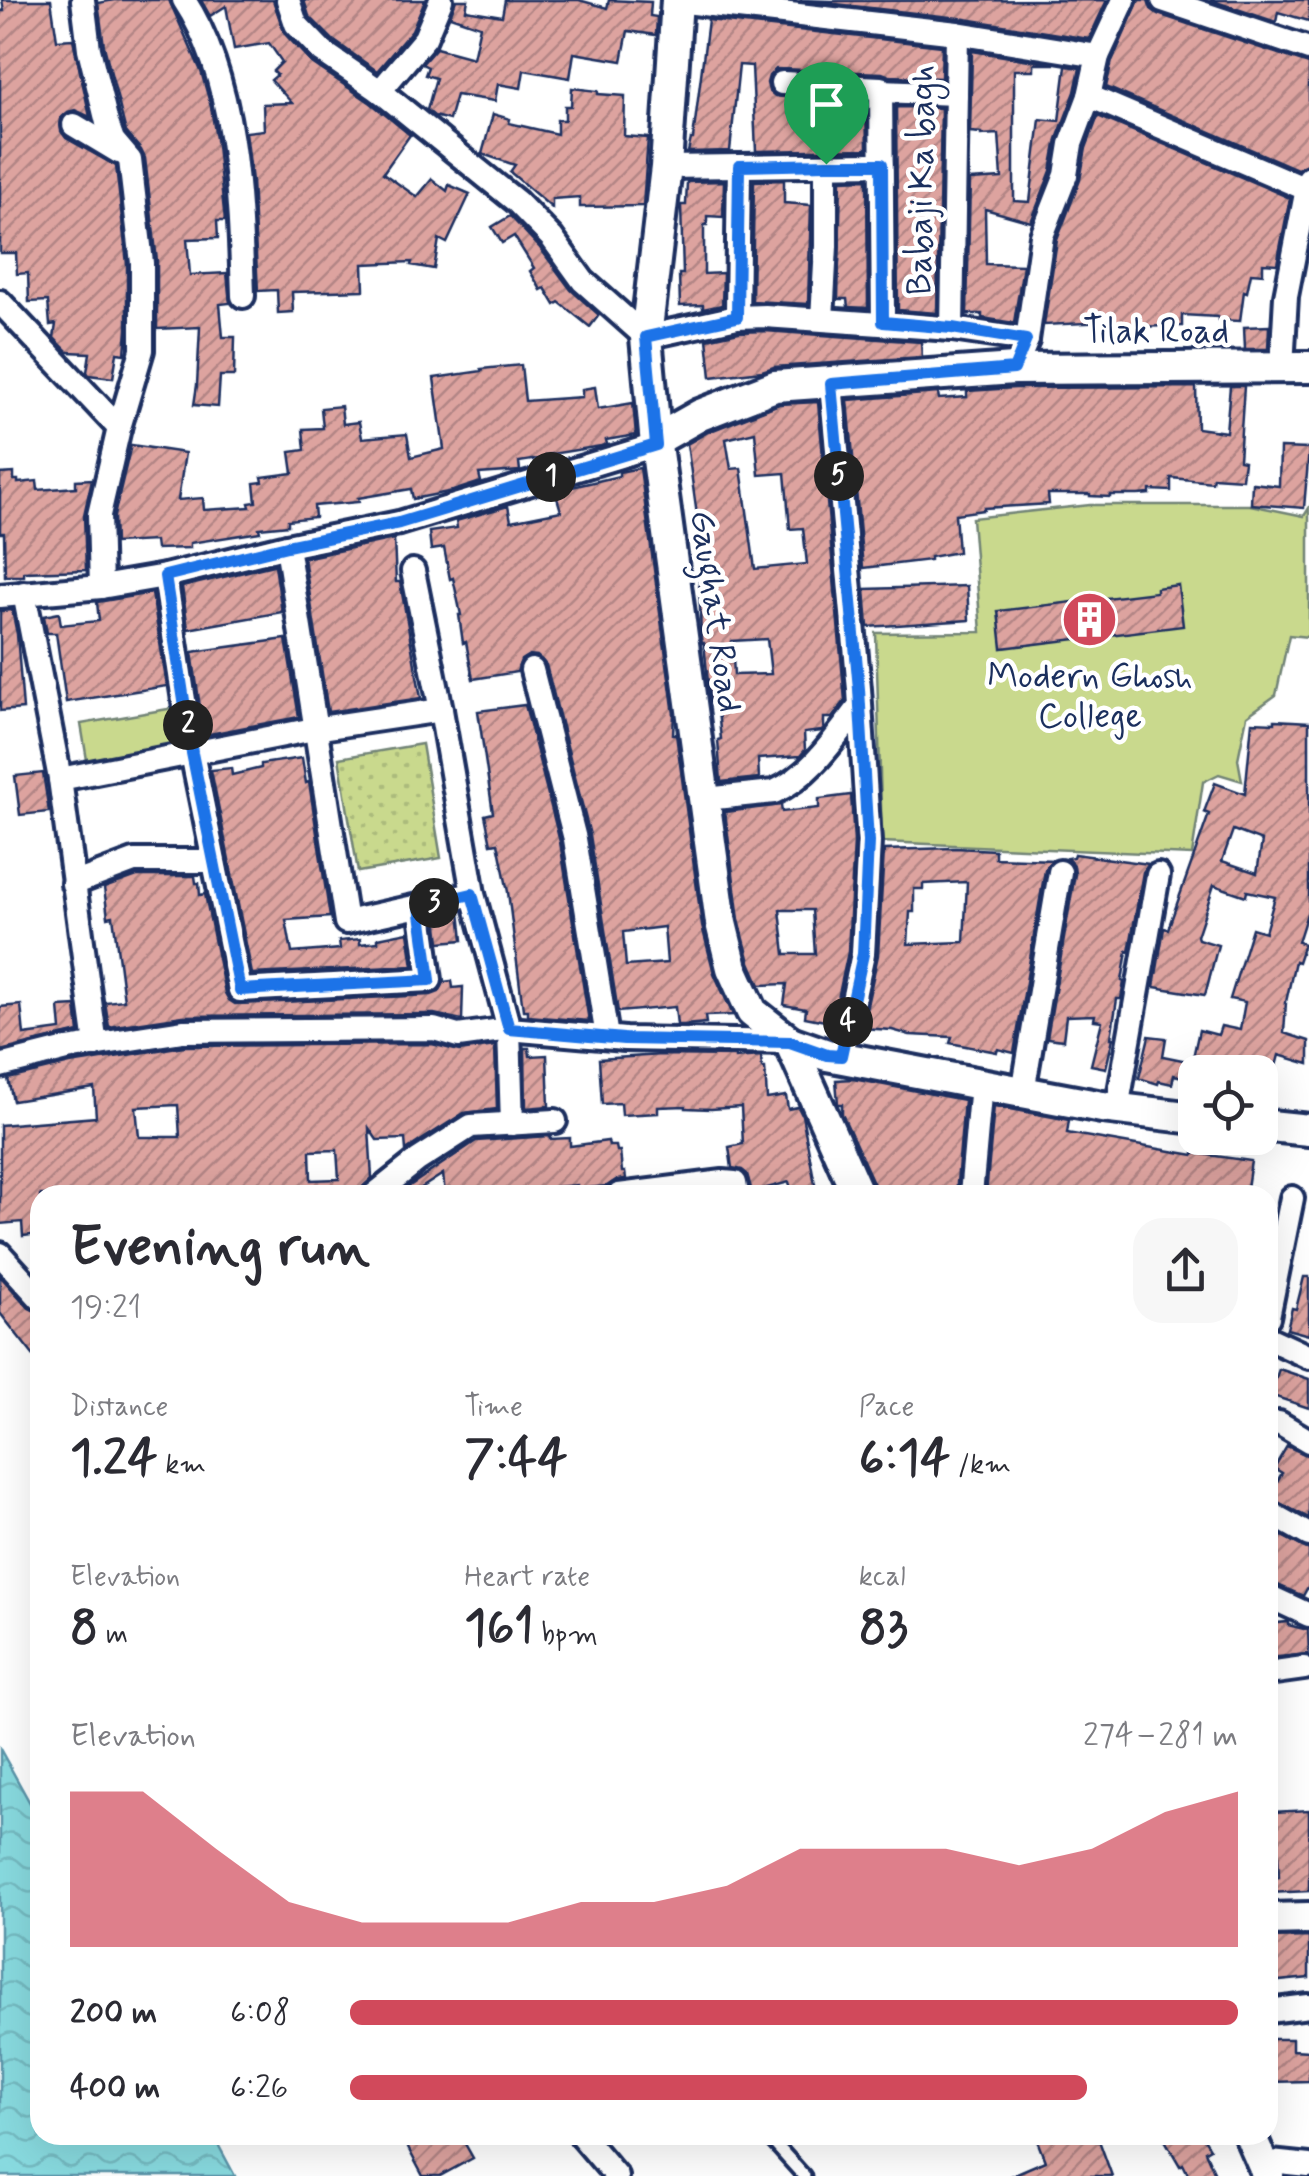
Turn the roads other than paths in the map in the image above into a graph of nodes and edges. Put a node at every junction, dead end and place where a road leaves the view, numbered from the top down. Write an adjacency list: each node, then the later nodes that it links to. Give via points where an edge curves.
1 (83, 0): 17 (street, via 107,123)
2 (184, 0): 23 (street, via 197,20 232,136)
3 (288, 0): 12 (street, via 296,24 323,52)
4 (441, 0): 12 (street, via 425,38)
5 (1124, 0): 10 (street)
6 (1163, 0): 9 (street)
7 (676, 1): 8 (street); 20 (main road, Gaughat Road)
8 (957, 33): 10 (street); 14 (street, Babaji Ka bagh)
9 (1309, 50)
10 (1098, 56): 15 (street)
11 (782, 83): 13 (street)
12 (380, 91): 29 (street, via 517,202 584,281)
13 (881, 91): 14 (street); 19 (street)
14 (956, 94): 28 (street, Babaji Ka bagh)
15 (1089, 96): 22 (street); 30 (street, via 1042,236)
16 (74, 125): 17 (street)
17 (130, 160): 34 (street, via 142,263 142,350)
18 (826, 164): 19 (street); 21 (street); 26 (street)
19 (882, 164): 27 (street)
20 (666, 166): 21 (street); 29 (main road, Gaughat Road)
21 (739, 166): 25 (street)
22 (1308, 183): 31 (street, via 1286,296)
23 (243, 296)
24 (0, 302): 34 (street)
25 (737, 317): 26 (street); 29 (street)
26 (822, 318): 27 (street)
27 (883, 322): 28 (street)
28 (952, 328): 30 (street)
29 (646, 337): 35 (main road, Gaughat Road)
30 (1026, 340): 32 (street)
31 (1296, 367): 32 (main road, Tilak Road)
32 (1014, 369): 33 (main road, Tilak Road)
33 (831, 384): 35 (main road, Tilak Road, via 775,386 700,415); 42 (street)
34 (119, 428): 39 (street, via 99,514)
35 (656, 442): 36 (street, via 399,523); 47 (main road, Gaughat Road)
36 (287, 546): 38 (street); 44 (street)
37 (413, 571): 43 (street)
38 (165, 576): 39 (street); 45 (street)
39 (101, 587): 40 (street)
40 (12, 594): 46 (street)
41 (532, 670): 55 (street, via 575,839)
42 (860, 706): 47 (street, via 815,762 780,789); 58 (street, via 869,868 863,954)
43 (440, 710): 44 (street); 52 (street)
44 (314, 730): 45 (street); 53 (street, via 346,922)
45 (192, 753): 46 (street); 48 (street)
46 (60, 779): 51 (street)
47 (705, 799): 56 (main road, Gaughat Road, via 732,968 752,1012)
48 (213, 861): 51 (street, via 134,861); 53 (street, via 240,990 430,980)
49 (1060, 872): 61 (street)
50 (1158, 875): 62 (street)
51 (73, 884): 57 (street)
52 (472, 894): 53 (street); 54 (street)
53 (420, 906)
54 (509, 1029): 55 (street); 57 (street, via 458,1036 422,1028 183,1031); 65 (street)
55 (607, 1037): 56 (street)
56 (790, 1042): 58 (main road); 71 (main road, Gaughat Road)
57 (96, 1045): 59 (street)
58 (841, 1056): 60 (main road)
59 (0, 1066)
60 (981, 1084): 61 (main road); 72 (street)
61 (1023, 1092): 62 (main road)
62 (1117, 1109): 63 (main road)
63 (1178, 1116)
64 (555, 1120): 65 (street)
65 (512, 1124): 68 (street, via 472,1126)
66 (1278, 1126): 67 (main road)
67 (1309, 1130)
68 (387, 1185)
69 (699, 1185): 70 (street)
70 (735, 1185)
71 (854, 1185)
72 (972, 1185)
73 (1292, 1198): 75 (street)
74 (0, 1254): 76 (street)
75 (1278, 1267)
76 (30, 1287)
77 (1278, 1342): 78 (street)
78 (1309, 1356)
79 (1279, 1423): 80 (street)
80 (1309, 1441)
81 (1278, 1518): 82 (street)
82 (1309, 1535)
83 (1278, 1601): 84 (street)
84 (1309, 1615)
85 (1304, 1668): 86 (street)
86 (1278, 1672)
87 (1309, 1918): 88 (main road)
88 (1278, 1920)
89 (1309, 2006): 90 (street)
90 (1278, 2010)
91 (589, 2145): 95 (street)
92 (776, 2145): 96 (lane)
93 (1260, 2157): 94 (street)
94 (1309, 2166)
95 (616, 2176)
96 (804, 2176)

